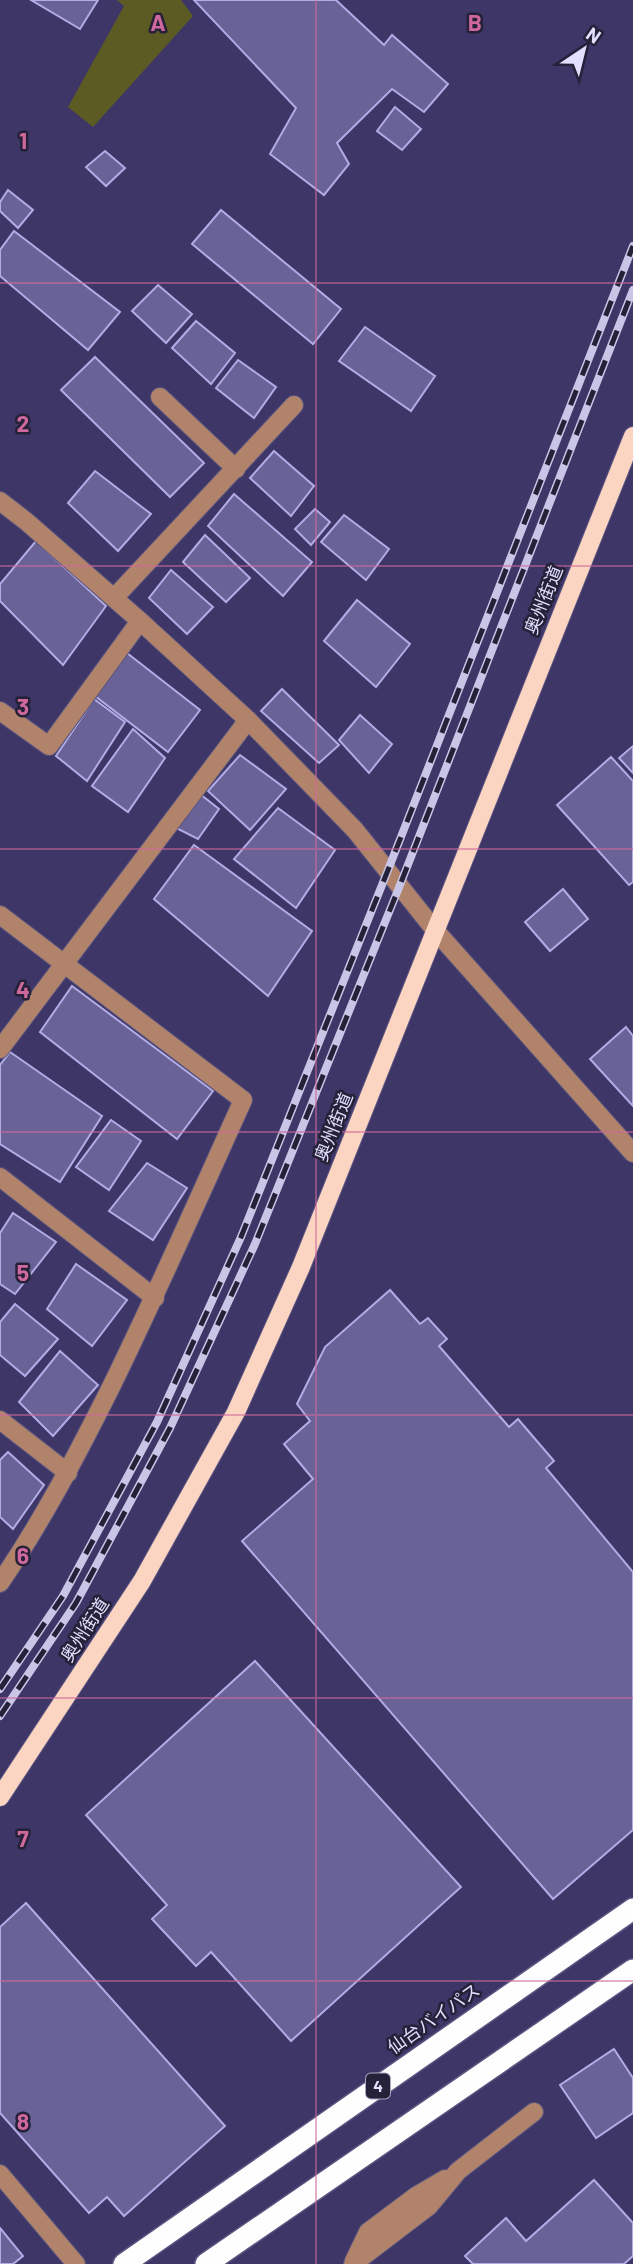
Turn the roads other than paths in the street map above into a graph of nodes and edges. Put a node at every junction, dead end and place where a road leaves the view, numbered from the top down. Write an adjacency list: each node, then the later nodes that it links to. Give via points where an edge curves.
1 (160, 397): 4 (street)
2 (294, 405): 4 (street)
3 (633, 436): 11 (main road, 奥州街道)
4 (236, 469): 6 (street)
5 (0, 501): 6 (street)
6 (114, 598): 7 (street)
7 (140, 621): 8 (street, via 49,746); 9 (street)
8 (0, 712)
9 (248, 720): 11 (street, via 355,830); 12 (street)
10 (0, 915): 12 (street)
11 (434, 929): 14 (street); 20 (main road, 奥州街道, via 301,1267 236,1412 142,1581)
12 (64, 964): 13 (street); 16 (street, via 243,1100)
13 (0, 1049)
14 (633, 1153)
15 (0, 1177): 16 (street)
16 (155, 1298): 18 (street)
17 (0, 1420): 18 (street)
18 (68, 1473): 19 (street)
19 (0, 1583)
20 (0, 1797)
21 (633, 1909): 26 (highway, 仙台バイパス / 4)
22 (633, 1970): 27 (highway)
23 (534, 2112): 28 (street, via 458,2171 429,2206)
24 (0, 2174): 25 (street)
25 (76, 2264)
26 (124, 2264)
27 (206, 2264)
28 (353, 2264)

